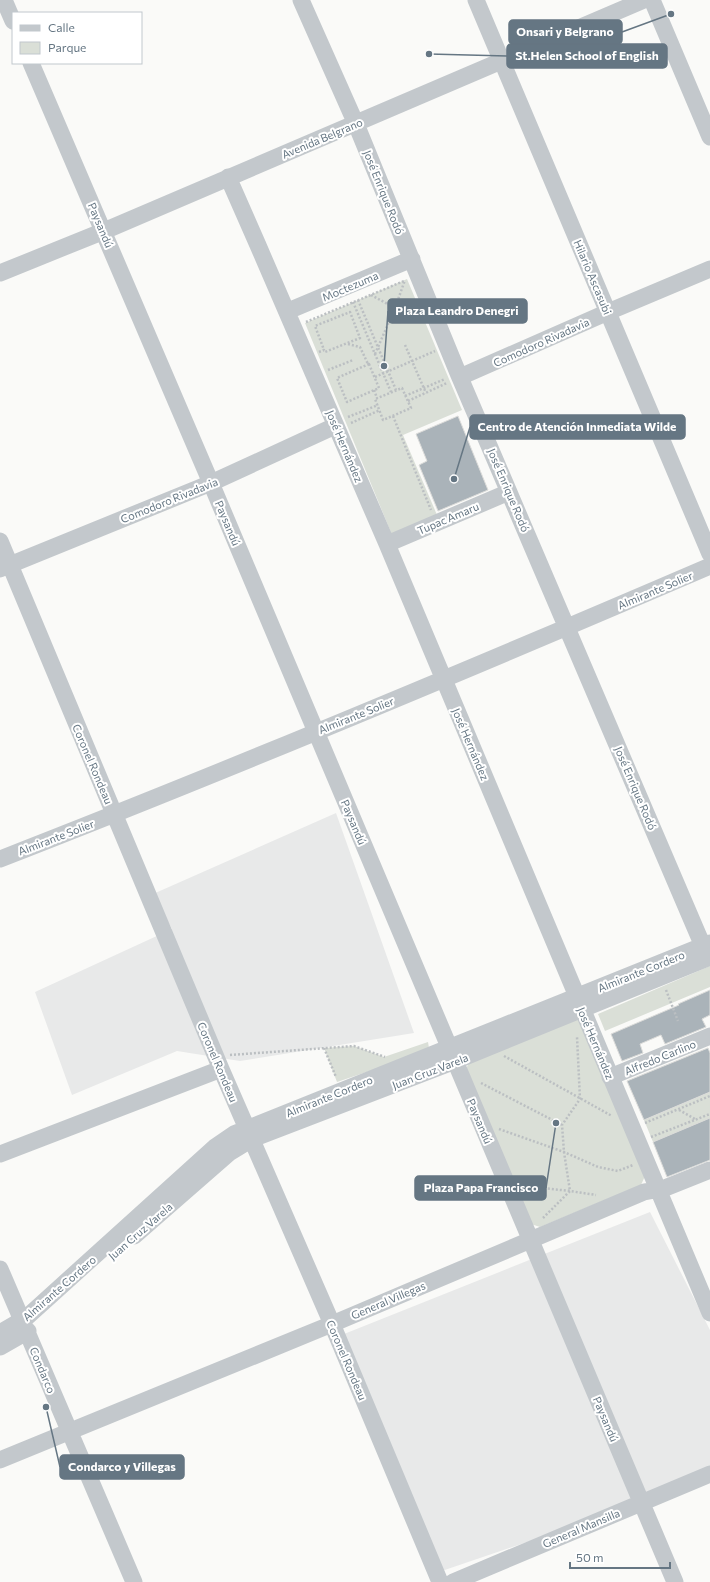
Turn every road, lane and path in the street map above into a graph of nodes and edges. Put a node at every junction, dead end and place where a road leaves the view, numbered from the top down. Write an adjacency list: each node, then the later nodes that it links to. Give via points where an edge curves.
1 (4, 0): 6 (street)
2 (301, 0): 9 (street, José Enrique Rodó)
3 (476, 0): 7 (street, Hilario Ascasubi)
4 (644, 0): 7 (street, Avenida Belgrano)
5 (652, 0): 10 (street)
6 (12, 18)
7 (502, 60): 9 (street, Avenida Belgrano); 21 (street, Hilario Ascasubi)
8 (31, 64): 12 (street, Paysandú)
9 (356, 124): 11 (street, Avenida Belgrano); 14 (street, José Enrique Rodó)
10 (710, 137)
11 (228, 178): 12 (street, Avenida Belgrano); 20 (street, José Hernández)
12 (104, 231): 15 (street, Avenida Belgrano); 51 (street, Paysandú)
13 (710, 270): 21 (street, Comodoro Rivadavia)
14 (411, 271): 16 (path); 19 (path); 20 (street, Moctezuma); 24 (street, José Enrique Rodó)
15 (0, 273)
16 (371, 295): 17 (path); 19 (path)
17 (358, 300): 18 (path); 29 (path)
18 (353, 302): 22 (path); 25 (path)
19 (395, 308): 24 (path); 29 (path)
20 (288, 311): 25 (street, José Hernández)
21 (608, 312): 36 (street, Comodoro Rivadavia); 56 (street, Hilario Ascasubi)
22 (361, 322): 23 (path); 30 (path)
23 (355, 325): 26 (path, via 360,338); 26 (path, via 350,312 315,326 325,352)
24 (439, 327): 28 (street, José Enrique Rodó)
25 (294, 328): 37 (street, José Hernández)
26 (347, 343): 33 (path, via 360,347)
27 (405, 345): 32 (path)
28 (447, 346): 32 (path); 36 (street, José Enrique Rodó)
29 (378, 348): 30 (path); 34 (path)
30 (375, 354): 35 (path)
31 (353, 360): 37 (path)
32 (412, 361): 34 (path); 39 (path)
33 (368, 364): 38 (path); 40 (path, via 337,378 347,402)
34 (388, 371): 35 (path); 41 (path)
35 (383, 373): 38 (path); 42 (path)
36 (459, 375): 39 (path); 43 (path); 52 (street, José Enrique Rodó)
37 (315, 376): 50 (street, José Hernández)
38 (374, 377): 40 (path, via 379,388)
39 (423, 388): 43 (path); 44 (path)
40 (374, 390): 45 (path)
41 (396, 390): 42 (path); 44 (path, via 402,388)
42 (391, 392): 45 (path)
43 (426, 393): 46 (path)
44 (405, 396): 46 (path)
45 (377, 398): 47 (path, via 375,399)
46 (408, 401): 49 (path, via 411,408)
47 (378, 405): 48 (path); 50 (path)
48 (380, 410): 49 (path, via 383,420); 50 (path)
49 (393, 416): 53 (path)
50 (335, 426): 51 (street, Comodoro Rivadavia); 55 (street, José Hernández)
51 (211, 483): 58 (street, Comodoro Rivadavia); 61 (street, Paysandú)
52 (509, 492): 53 (street, Tupac Amaru); 59 (street, José Enrique Rodó)
53 (436, 522): 55 (street, Tupac Amaru)
54 (0, 541): 58 (street, Coronel Rondeau)
55 (387, 544): 60 (street, José Hernández)
56 (710, 554)
57 (710, 566): 59 (street, Almirante Solier)
58 (5, 567): 62 (street, Coronel Rondeau)
59 (568, 627): 60 (street, Almirante Solier); 64 (street, José Enrique Rodó)
60 (444, 680): 61 (street, Almirante Solier); 66 (street, José Hernández)
61 (316, 732): 62 (street, Almirante Solier); 72 (street, Paysandú)
62 (114, 815): 63 (street, Almirante Solier); 73 (street, Coronel Rondeau)
63 (0, 859)
64 (708, 951): 65 (street); 66 (street, Almirante Cordero)
65 (661, 978): 66 (street); 67 (path)
66 (578, 1006): 72 (street, Almirante Cordero); 75 (street, José Hernández); 80 (path)
67 (678, 1021)
68 (710, 1036): 75 (street, Alfredo Carlino)
69 (324, 1048): 71 (path, via 354,1046 384,1057); 73 (path, via 228,1055); 76 (path)
70 (506, 1052): 80 (path, via 500,1054)
71 (392, 1055)
72 (452, 1055): 88 (street, Almirante Cordero); 102 (street, Paysandú)
73 (219, 1064): 88 (street, Coronel Rondeau); 92 (street)
74 (478, 1076): 77 (path)
75 (610, 1077): 90 (street, José Hernández)
76 (337, 1082)
77 (481, 1083): 78 (path); 86 (path)
78 (483, 1090)
79 (710, 1096): 81 (path)
80 (580, 1099): 82 (path, via 616,1119); 86 (path)
81 (678, 1109): 84 (path); 90 (path)
82 (613, 1112)
83 (710, 1114): 84 (path)
84 (695, 1120): 90 (path)
85 (497, 1122): 87 (path)
86 (562, 1125): 91 (path)
87 (499, 1129): 89 (path); 91 (path)
88 (249, 1134): 105 (street, Coronel Rondeau); 106 (street, Almirante Cordero, via 223,1140 43,1304)
89 (502, 1136)
90 (635, 1136): 95 (street, José Hernández)
91 (564, 1152): 94 (path, via 598,1167 618,1171 635,1164); 96 (path)
92 (0, 1154)
93 (710, 1170): 95 (street, General Villegas)
94 (638, 1171)
95 (658, 1190): 102 (street, General Villegas, via 644,1192); 104 (street, José Hernández)
96 (570, 1191): 97 (path, via 523,1186); 98 (path, via 600,1196); 101 (path)
97 (526, 1192)
98 (593, 1199)
99 (549, 1216): 101 (path)
100 (536, 1217): 101 (path)
101 (542, 1219)
102 (530, 1240): 105 (street, General Villegas); 112 (street, Paysandú)
103 (0, 1269): 106 (street, Condarco)
104 (710, 1313)
105 (332, 1324): 109 (street, General Villegas); 114 (street, Coronel Rondeau)
106 (24, 1326): 107 (street, Almirante Cordero); 108 (street); 109 (street, Condarco)
107 (0, 1333)
108 (0, 1346)
109 (70, 1431): 110 (street, General Villegas); 113 (street, Condarco)
110 (0, 1460)
111 (710, 1474): 112 (street, General Mansilla)
112 (642, 1502): 115 (street, General Mansilla); 116 (street, Paysandú)
113 (134, 1582)
114 (440, 1582)
115 (453, 1582)
116 (675, 1582)

